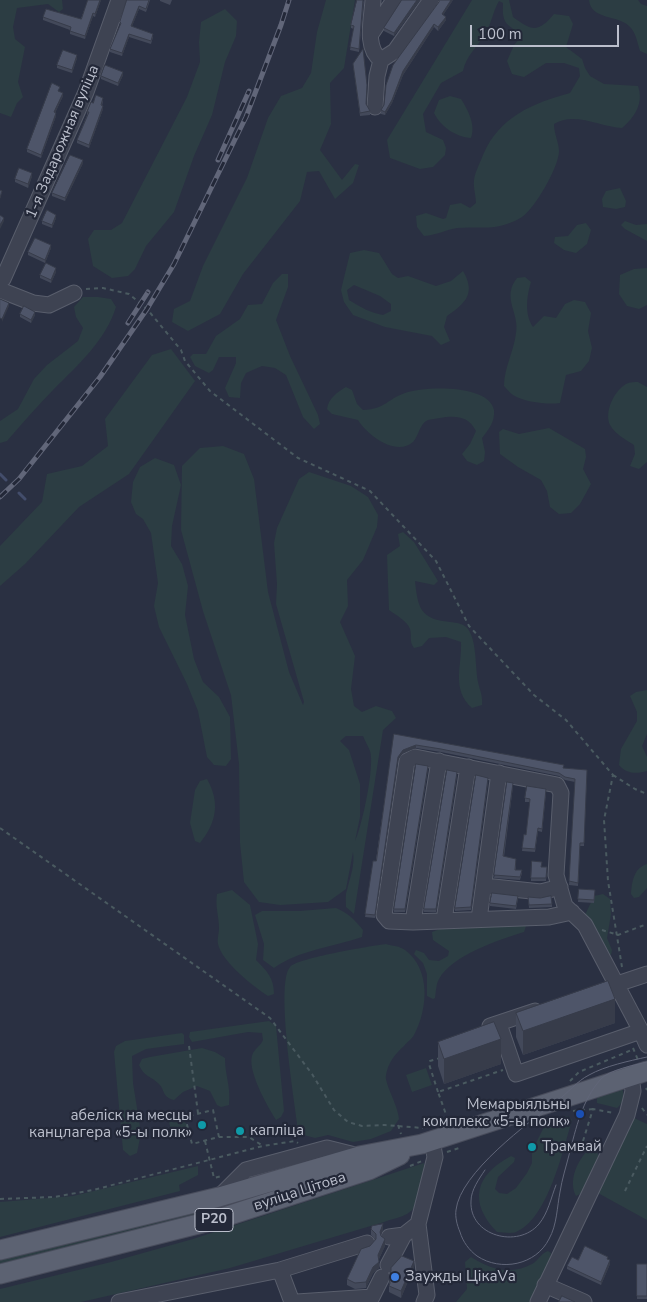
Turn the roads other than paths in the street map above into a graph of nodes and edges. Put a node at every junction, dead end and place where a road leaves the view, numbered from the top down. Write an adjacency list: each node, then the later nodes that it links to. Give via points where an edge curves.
1 (119, 0): 8 (street, 1-я Задарожная вуліца, via 86,92)
2 (374, 0): 5 (street)
3 (394, 0): 5 (street)
4 (430, 0): 6 (street, via 395,51)
5 (370, 35): 6 (street, via 376,56)
6 (381, 60): 7 (street)
7 (375, 107)
8 (0, 282)
9 (0, 290): 10 (street, via 33,303 49,305)
10 (74, 293)
11 (439, 761): 12 (street); 19 (street); 19 (street, via 415,757 407,761 384,915 389,921)
12 (468, 767): 13 (street); 18 (street)
13 (499, 773): 14 (street); 15 (street, via 557,785 561,794 556,875)
14 (484, 886): 15 (street, via 540,892); 17 (street)
15 (560, 888): 16 (street, via 565,906)
16 (572, 912): 17 (street, via 549,917); 21 (street, via 585,925)
17 (479, 919): 18 (street)
18 (444, 920): 19 (street)
19 (413, 922)
20 (647, 974): 21 (street)
21 (617, 984): 25 (street)
22 (553, 1005): 23 (street)
23 (498, 1024): 24 (street); 25 (street, via 516,1074)
24 (479, 1030)
25 (641, 1031): 26 (street)
26 (647, 1045)
27 (643, 1081): 28 (main road, вуліца Цітова / Р20); 34 (street, via 633,1091 627,1115)
28 (427, 1138): 29 (street, via 435,1157); 31 (main road, вуліца Цітова / Р20, via 219,1198); 33 (main road, вуліца Цітова / Р20, via 369,1170 218,1219)
29 (418, 1224): 37 (street, via 397,1236 372,1297); 38 (street, via 427,1295)
30 (367, 1243): 32 (street)
31 (0, 1250)
32 (280, 1270): 35 (street); 36 (street)
33 (0, 1274)
34 (546, 1285): 39 (street); 40 (street)
35 (119, 1302)
36 (292, 1302)
37 (297, 1302)
38 (424, 1302)
39 (538, 1302)
40 (584, 1302)

